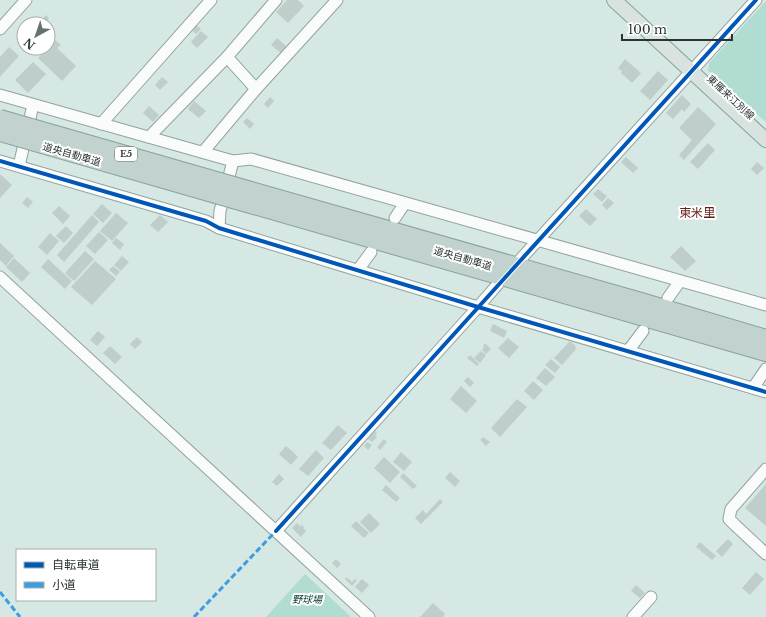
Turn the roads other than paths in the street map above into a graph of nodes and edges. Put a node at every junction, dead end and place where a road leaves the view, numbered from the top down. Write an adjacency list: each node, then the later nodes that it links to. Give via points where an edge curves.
1 (26, 0): 7 (street)
2 (211, 0): 14 (street)
3 (276, 0): 8 (street)
4 (337, 0): 10 (street)
5 (614, 0): 9 (main road, 東雁来江別線)
6 (756, 0): 9 (street)
7 (0, 29)
8 (227, 57): 10 (street); 16 (street)
9 (691, 71): 17 (main road, 東雁来江別線); 26 (street)
10 (256, 89): 18 (street)
11 (0, 95): 12 (street)
12 (33, 105): 14 (street); 21 (street)
13 (0, 118): 22 (highway, 道央自動車道 / E5, bridge)
14 (101, 124): 16 (street)
15 (0, 133): 22 (highway, 道央自動車道 / E5, bridge)
16 (149, 137): 18 (street)
17 (766, 140)
18 (203, 152): 20 (street)
19 (0, 161): 21 (street)
20 (232, 161): 23 (street, via 251,159); 25 (street, via 220,211)
21 (19, 166): 25 (street, via 206,221)
22 (249, 197): 37 (highway, 道央自動車道 / E5, via 641,301); 39 (highway, 道央自動車道 / E5)
23 (405, 203): 24 (street); 26 (street)
24 (394, 218)
25 (219, 228): 29 (street)
26 (538, 241): 28 (street); 31 (street)
27 (371, 252): 29 (street)
28 (519, 261)
29 (358, 270): 35 (street)
30 (0, 277): 44 (street)
31 (680, 281): 33 (street); 34 (street)
32 (498, 284): 35 (street)
33 (668, 298)
34 (766, 305)
35 (478, 307): 38 (street); 44 (street)
36 (643, 331): 38 (street)
37 (766, 338)
38 (628, 351): 41 (street)
39 (766, 354)
40 (766, 369): 41 (street)
41 (753, 388): 42 (street)
42 (766, 392)
43 (766, 470): 45 (street, via 731,509 729,519)
44 (276, 531): 47 (street)
45 (766, 554)
46 (651, 597): 48 (street)
47 (369, 617)
48 (633, 617)

